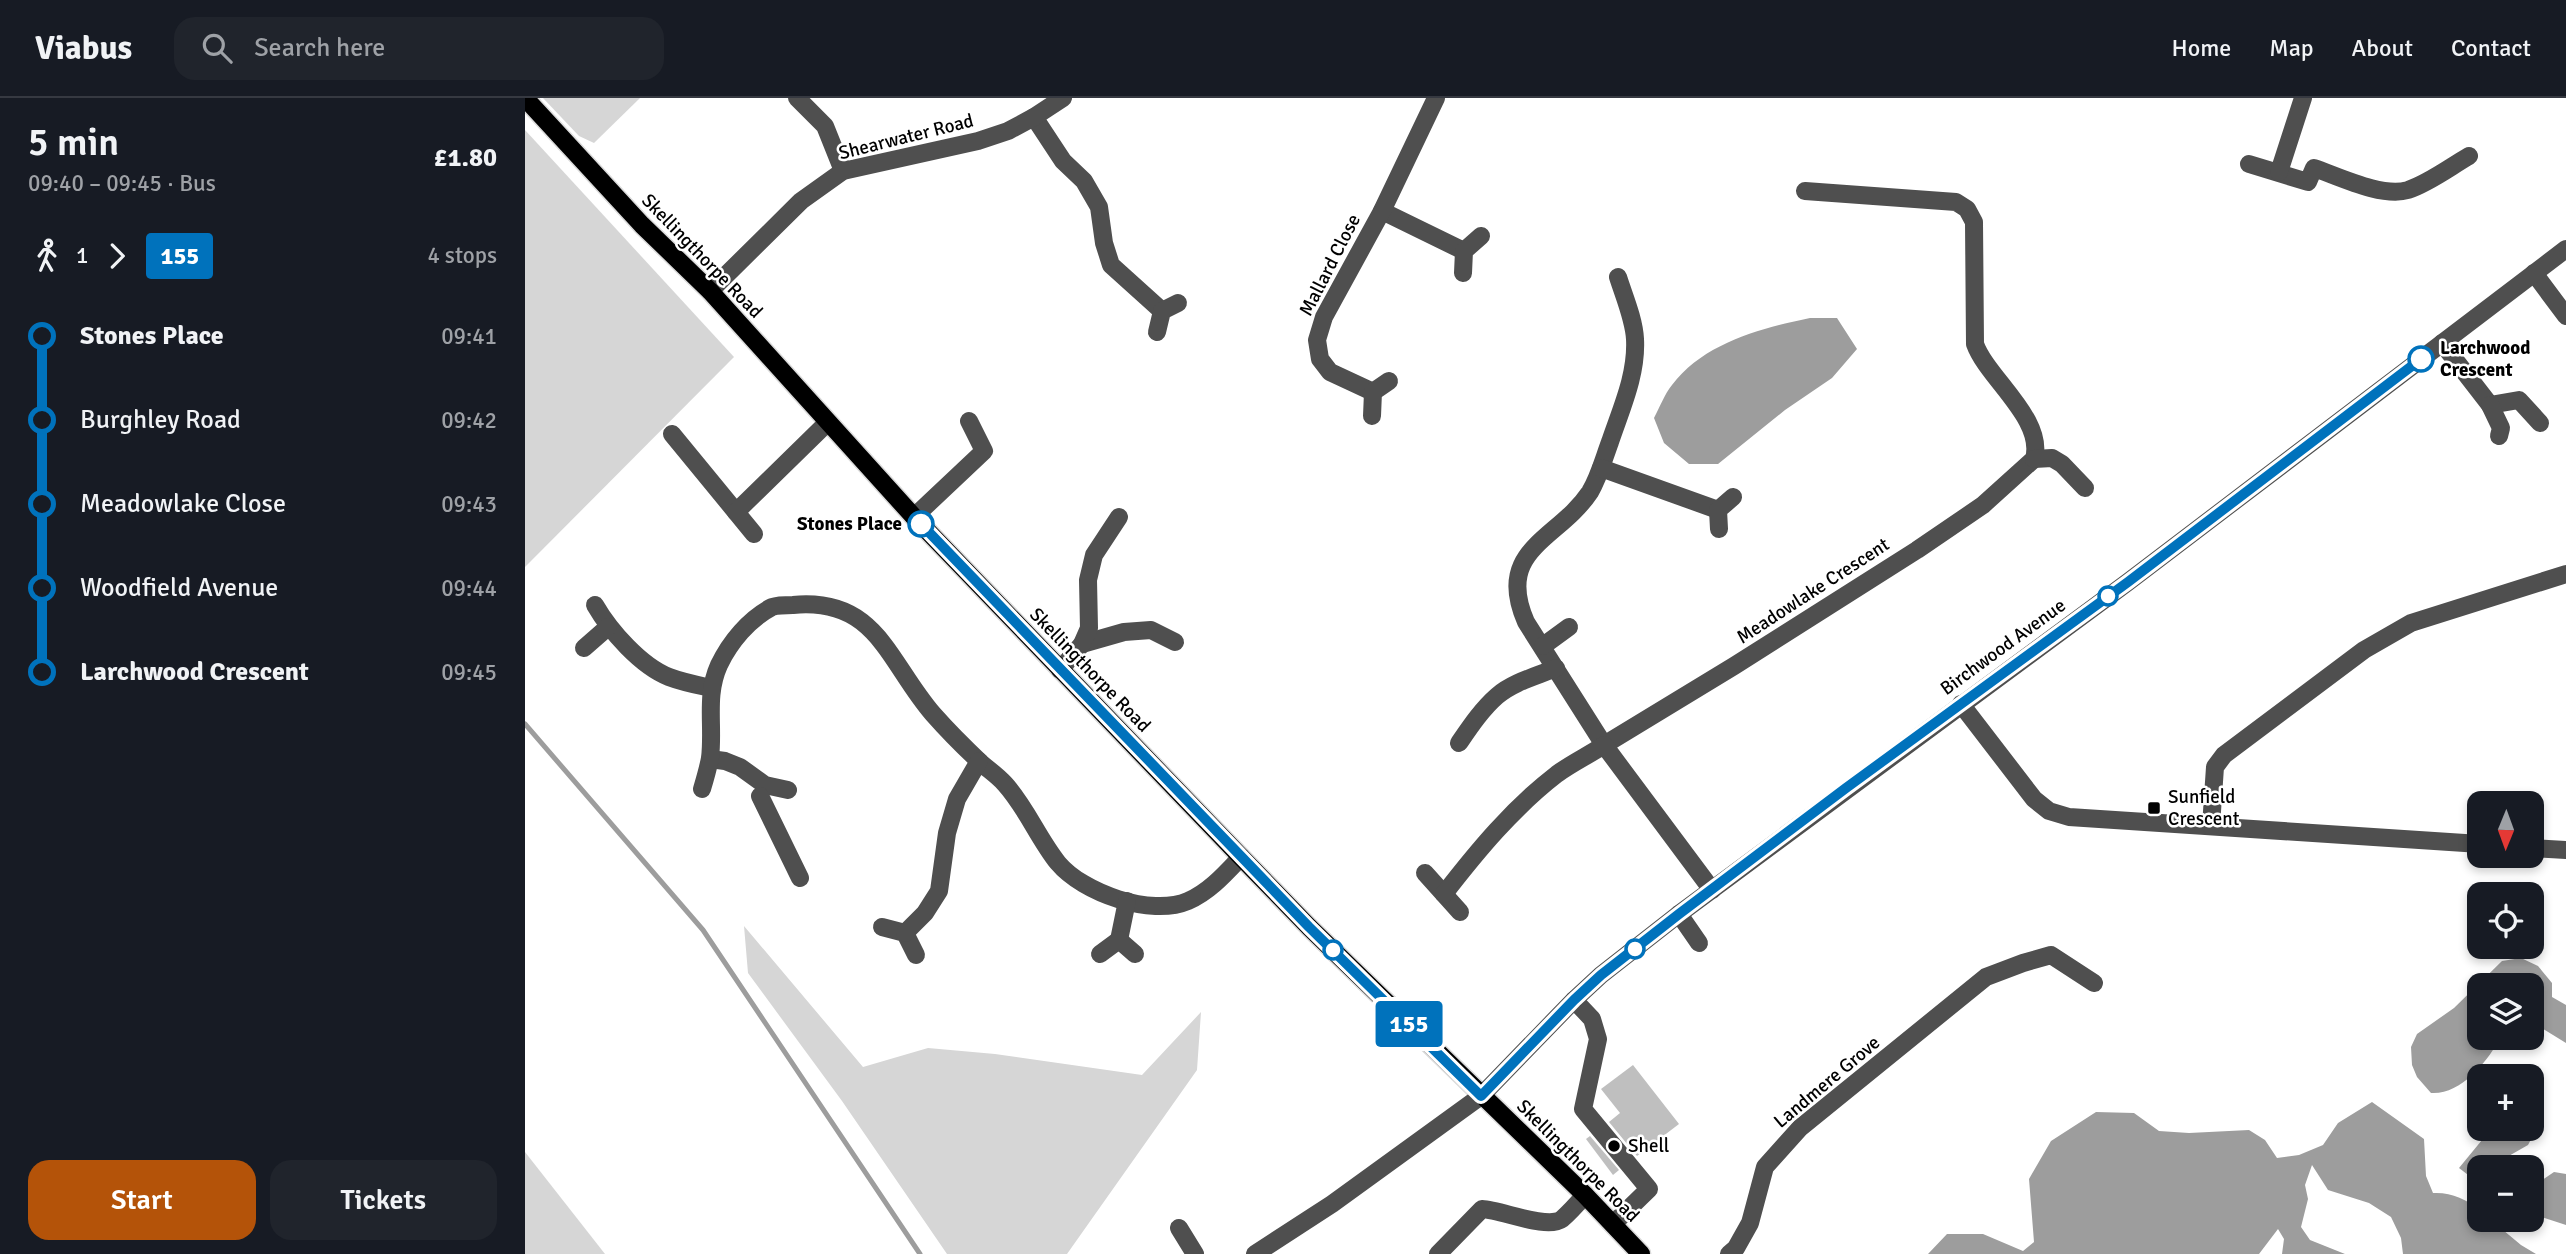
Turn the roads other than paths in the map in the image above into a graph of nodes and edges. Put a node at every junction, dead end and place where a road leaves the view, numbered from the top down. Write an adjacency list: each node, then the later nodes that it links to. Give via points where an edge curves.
1 (525, 98): 19 (main road, Skellingthorpe Road)
2 (797, 98): 9 (street, via 825,126)
3 (1063, 98): 6 (street, Shearwater Road)
4 (1436, 98): 12 (street, Mallard Close)
5 (2303, 98): 10 (street)
6 (1034, 117): 9 (street, Shearwater Road, via 978,141); 21 (street, via 1099,207 1111,265 1170,307)
7 (2469, 156): 10 (street, via 2408,190 2385,191 2314,168 2308,182)
8 (2249, 164): 10 (street)
9 (843, 172): 19 (street, Shearwater Road, via 801,201)
10 (2279, 172)
11 (1805, 191): 32 (street, via 1956,202 1967,209 1974,222 1975,344 1980,358 2017,402 2034,439)
12 (1382, 211): 15 (street, Mallard Close); 24 (street, Mallard Close, via 1324,317 1317,340 1320,359 1330,372)
13 (1481, 236): 15 (street)
14 (2566, 249): 17 (street, Birchwood Avenue)
15 (1464, 251): 16 (street)
16 (1463, 273)
17 (2534, 273): 20 (street); 22 (street, Birchwood Avenue)
18 (1618, 277): 33 (street, via 1635,338 1631,379)
19 (710, 291): 28 (main road, Skellingthorpe Road)
20 (2566, 316)
21 (1157, 332)
22 (2442, 343): 25 (street); 53 (street, Birchwood Avenue)
23 (1389, 381): 24 (street)
24 (1373, 392): 26 (street)
25 (2490, 405): 29 (street, via 2519,400); 31 (street, via 2501,428)
26 (1372, 416)
27 (969, 421): 38 (street, via 984,450)
28 (827, 423): 37 (street); 38 (main road, Skellingthorpe Road)
29 (2540, 423)
30 (672, 434): 37 (street)
31 (2499, 436)
32 (2034, 458): 34 (street, via 2052,458); 55 (street, Meadowlake Crescent, via 1983,505 1917,550)
33 (1601, 468): 36 (street); 48 (street, via 1579,507 1540,539 1519,571 1519,607)
34 (2085, 488)
35 (1733, 497): 36 (street)
36 (1718, 510): 40 (street)
37 (736, 512): 41 (street)
38 (914, 517): 51 (main road, Skellingthorpe Road)
39 (1119, 517): 47 (street, via 1094,555 1088,580 1089,628)
40 (1719, 529)
41 (754, 534)
42 (2566, 573): 61 (street, via 2411,623 2343,664 2224,755 2215,767)
43 (596, 606): 44 (street)
44 (608, 627): 49 (street); 52 (street, via 667,677)
45 (1569, 627): 48 (street)
46 (1175, 642): 47 (street, via 1150,630)
47 (1082, 644): 51 (street)
48 (1543, 646): 50 (street)
49 (584, 648)
50 (1556, 668): 54 (street, via 1497,695); 55 (street)
51 (1060, 670): 65 (main road, Skellingthorpe Road)
52 (711, 688): 56 (street); 57 (street, via 732,643 746,626 774,606 831,606 871,629 933,714)
53 (1961, 704): 61 (street, via 2034,799 2049,811 2069,817); 68 (street, Birchwood Avenue)
54 (1459, 743)
55 (1604, 745): 68 (street); 69 (street, Meadowlake Crescent, via 1559,773 1511,814)
56 (710, 759): 58 (street); 60 (street, via 740,767)
57 (979, 761): 70 (street, via 1005,783 1059,864 1080,881); 74 (street, via 957,799 939,891 925,914)
58 (702, 789)
59 (788, 790): 60 (street)
60 (760, 797): 67 (street)
61 (2211, 826): 62 (street)
62 (2467, 843)
63 (2545, 849): 64 (street)
64 (2566, 850)
65 (1241, 857): 70 (street, via 1205,892 1186,902 1163,906); 82 (main road, Skellingthorpe Road)
66 (1425, 873): 69 (street)
67 (800, 878)
68 (1712, 890): 72 (street, Birchwood Avenue)
69 (1444, 894): 71 (street)
70 (1127, 901): 75 (street)
71 (1459, 912)
72 (1679, 914): 76 (street); 81 (street, Birchwood Avenue)
73 (882, 927): 74 (street)
74 (905, 933): 79 (street)
75 (1119, 940): 77 (street); 78 (street)
76 (1699, 943)
77 (1100, 954)
78 (1136, 954)
79 (916, 956)
80 (2094, 983): 86 (street, Landmere Grove, via 2051,955 1986,977 1800,1128 1765,1167 1750,1223)
81 (1574, 1000): 82 (street, Birchwood Avenue); 84 (street, via 1592,1019 1598,1039 1583,1109 1649,1189)
82 (1481, 1096): 83 (main road, Skellingthorpe Road); 88 (street, Birchwood Avenue)
83 (1585, 1195): 84 (main road, Skellingthorpe Road); 89 (street, via 1560,1220 1549,1224 1482,1209)
84 (1613, 1224): 90 (main road, Skellingthorpe Road)
85 (1179, 1228): 87 (street)
86 (1736, 1252)
87 (1195, 1254)
88 (1255, 1254)
89 (1438, 1254)
90 (1641, 1254)

